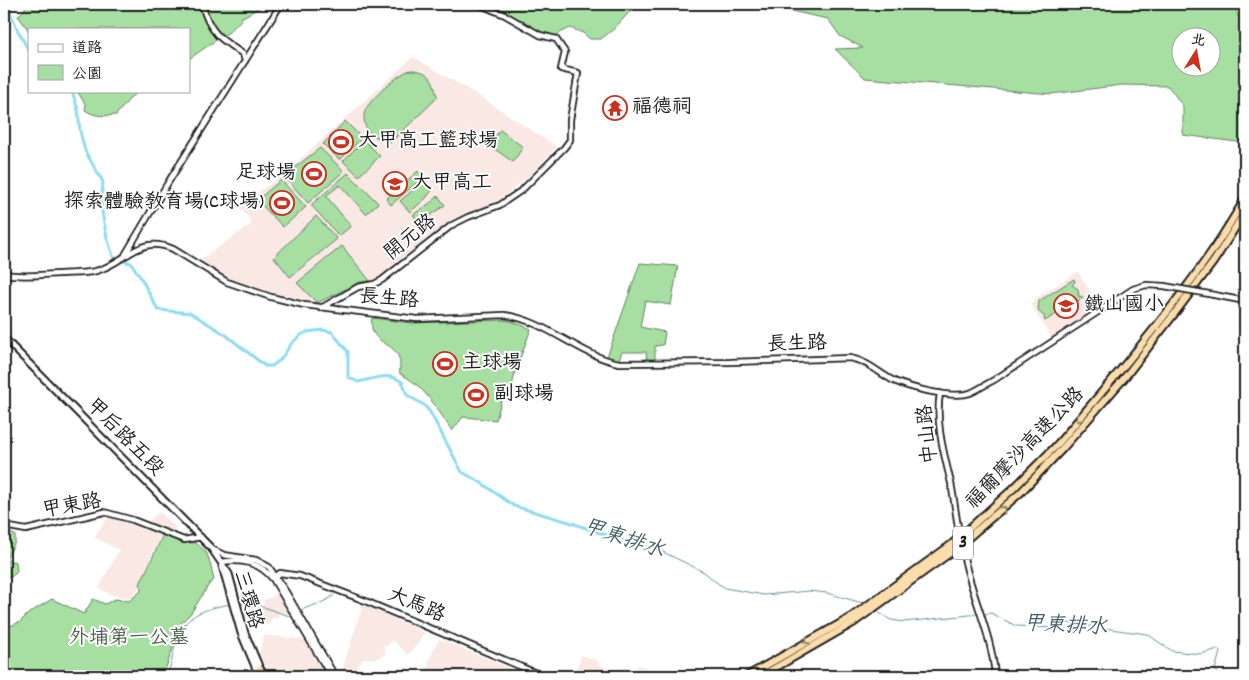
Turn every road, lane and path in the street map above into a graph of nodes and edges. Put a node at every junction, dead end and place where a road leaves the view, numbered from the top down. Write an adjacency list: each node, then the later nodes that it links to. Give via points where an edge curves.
1 (202, 4): 4 (street, via 218,37 243,54)
2 (281, 4): 4 (street)
3 (478, 4): 12 (street, 開元路, via 540,35 556,39 560,44 565,52 561,69 578,73 570,140 533,180 500,206 452,225 382,280 358,287)
4 (245, 62): 7 (street)
5 (1245, 199): 21 (highway, 福爾摩沙高速公路 / 3, one-way to 21, bridge, via 1174,304 1057,445 951,545)
6 (1245, 212): 21 (highway, 福爾摩沙高速公路 / 3, one-way to 6, bridge, via 954,550 1020,493 1125,377 1214,261)
7 (133, 241): 8 (street); 9 (street)
8 (136, 249): 9 (street); 12 (street, via 150,244 165,245 227,282 271,297)
9 (123, 257): 10 (street, via 90,272)
10 (4, 274)
11 (1245, 301): 14 (street, 長生路, bridge, via 1146,285 1133,289 971,393)
12 (320, 308): 14 (street, 長生路, via 416,319 513,316 619,363 850,358 893,380)
13 (4, 338): 16 (main road, 甲后路五段)
14 (940, 393): 29 (street, 中山路, via 943,450 964,562 993,653)
15 (4, 526): 16 (street, 甲東路, via 26,530 104,512 184,540)
16 (201, 537): 17 (main road, 甲后路五段)
17 (211, 548): 18 (street); 19 (main road, 甲后路五段)
18 (233, 557): 19 (street); 20 (street, via 262,563)
19 (221, 562): 20 (street, via 250,563); 22 (main road, 三環路, via 231,580)
20 (275, 578): 24 (street); 25 (street); 26 (street, 大馬路, via 280,573 300,576)
21 (852, 621): 27 (highway, 福爾摩沙高速公路 / 3, one-way to 27); 28 (highway, 福爾摩沙高速公路 / 3)
22 (259, 673): 23 (highway)
23 (264, 676)
24 (331, 676)
25 (335, 676)
26 (543, 676)
27 (747, 676)
28 (761, 676)
29 (995, 676)

